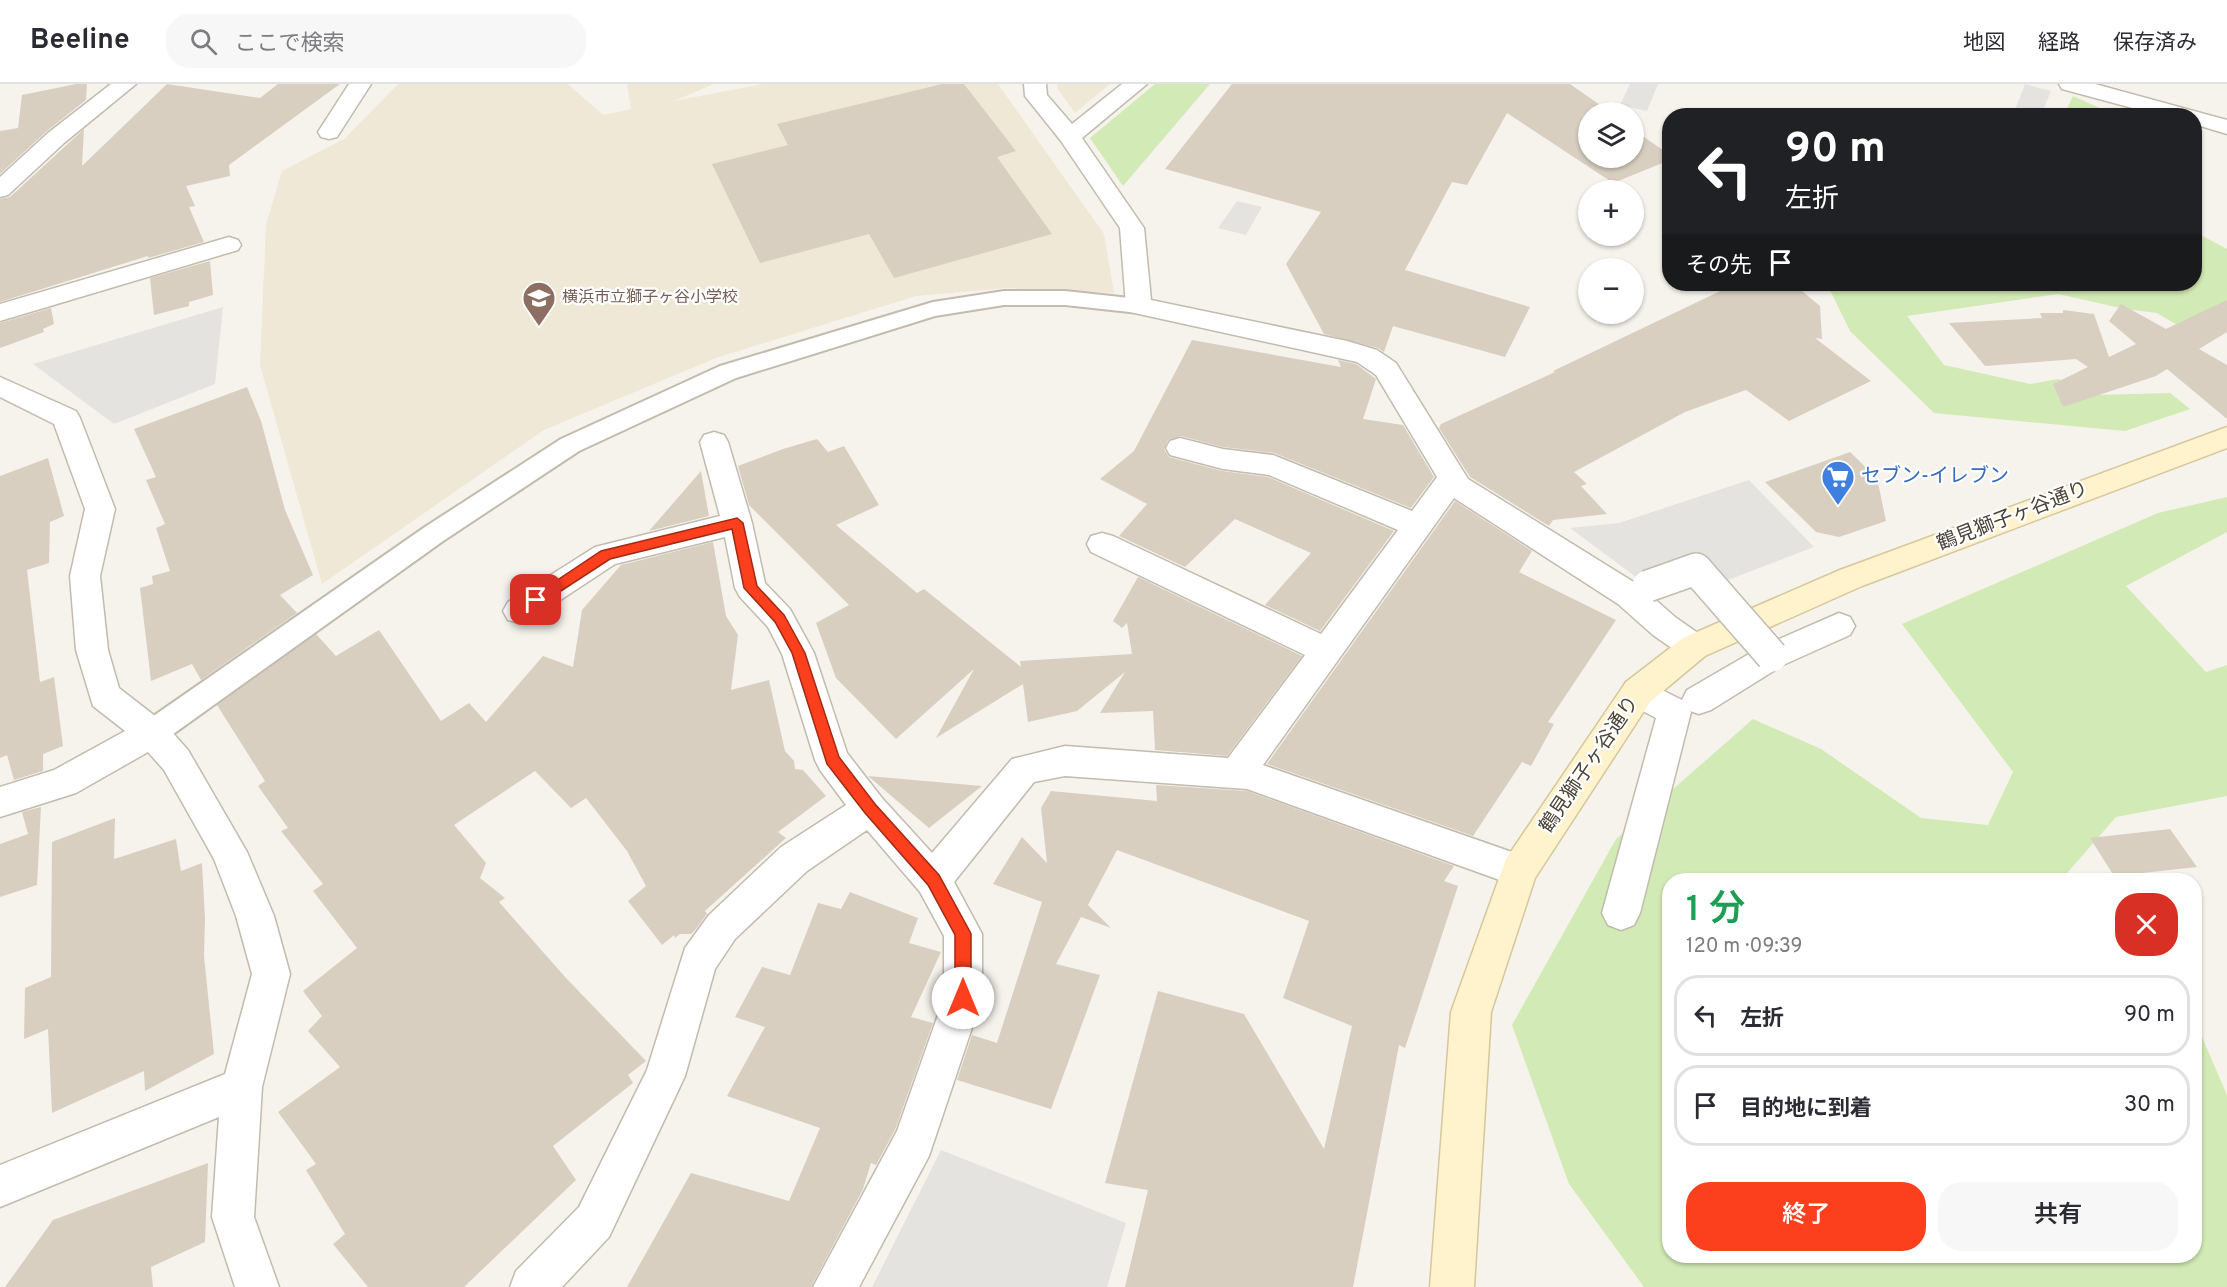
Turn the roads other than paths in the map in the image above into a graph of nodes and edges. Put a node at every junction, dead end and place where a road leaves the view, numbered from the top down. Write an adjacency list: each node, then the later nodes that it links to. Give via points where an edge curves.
1 (125, 84): 11 (street)
2 (360, 84): 9 (street)
3 (1035, 84): 10 (street, via 1035,96)
4 (1136, 84): 10 (street)
5 (2070, 84): 6 (street)
6 (2159, 108)
7 (2202, 119): 8 (street)
8 (2227, 127)
9 (329, 132)
10 (1070, 138): 13 (street, via 1132,228)
11 (2, 187)
12 (229, 245): 14 (street)
13 (1139, 306): 19 (street, via 1367,356 1386,369); 31 (lane, via 1065,298 1004,298 933,309 728,372 570,445 434,534)
14 (0, 313)
15 (0, 386): 31 (street, via 66,418 100,509 85,576 92,650 105,696)
16 (2227, 437): 26 (main road, 鶴見獅子ヶ谷通り, via 1851,578)
17 (714, 442): 20 (street)
18 (1180, 448): 21 (street, via 1223,459 1273,465)
19 (1452, 478): 21 (street); 26 (street, via 1458,487 1629,595)
20 (737, 523): 24 (street, via 606,555); 34 (street, via 751,588 779,618 798,653 832,760)
21 (1418, 526): 27 (street)
22 (1102, 544): 27 (street)
23 (1648, 586): 28 (street, bridge, via 1696,569)
24 (519, 611)
25 (1839, 626): 28 (street)
26 (1694, 647): 29 (main road, 鶴見獅子ヶ谷通り)
27 (1326, 651): 32 (street)
28 (1772, 656): 30 (street)
29 (1638, 693): 35 (main road, 鶴見獅子ヶ谷通り); 37 (street, via 1674,712)
30 (1699, 700)
31 (152, 734): 33 (street, via 64,782); 38 (street, via 176,760 229,852 255,916 271,974)
32 (1237, 773): 35 (street); 36 (street, via 1065,761 1024,769)
33 (0, 802)
34 (870, 809): 36 (street); 41 (street, via 794,860 722,927 698,962 665,1076 594,1222)
35 (1519, 871): 43 (main road, 鶴見獅子ヶ谷通り, via 1471,1012)
36 (933, 880): 42 (street, via 963,934 963,998 914,1141)
37 (1620, 913)
38 (242, 1087): 39 (street); 40 (street, via 233,1216)
39 (0, 1186)
40 (257, 1287)
41 (532, 1287)
42 (835, 1287)
43 (1452, 1287)

